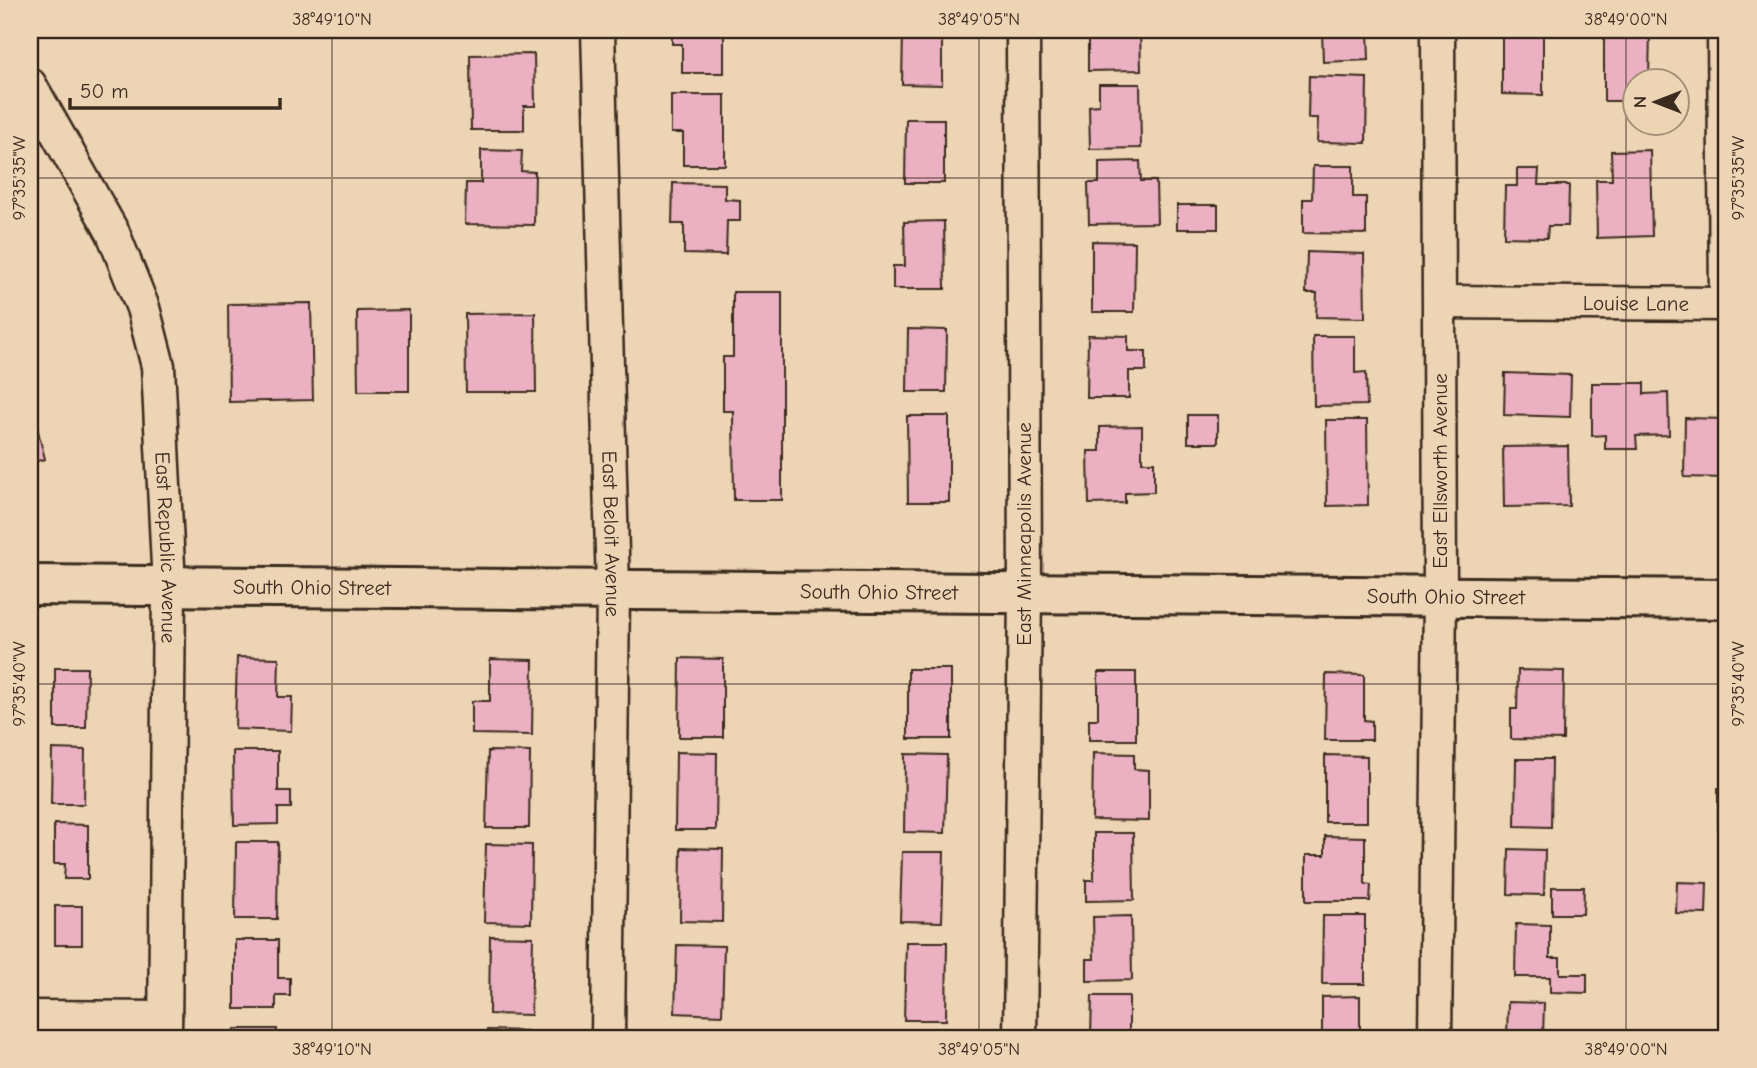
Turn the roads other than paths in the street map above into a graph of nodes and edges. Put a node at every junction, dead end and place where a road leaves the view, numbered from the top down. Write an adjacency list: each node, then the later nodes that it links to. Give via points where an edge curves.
1 (598, 30): 9 (street, East Beloit Avenue)
2 (1023, 30): 10 (street, East Minneapolis Avenue)
3 (1438, 30): 6 (street, East Ellsworth Avenue)
4 (1724, 30): 6 (street, Louise Lane, via 1726,304)
5 (30, 85): 8 (street, East Republic Avenue, via 113,233 143,307 158,366)
6 (1440, 302): 11 (street, East Ellsworth Avenue)
7 (30, 585): 8 (main road, South Ohio Street)
8 (169, 586): 9 (main road, South Ohio Street); 14 (street, East Republic Avenue)
9 (613, 590): 10 (main road, South Ohio Street); 15 (street, East Beloit Avenue)
10 (1025, 592): 11 (main road, South Ohio Street); 16 (street, East Minneapolis Avenue)
11 (1440, 596): 12 (main road, South Ohio Street); 17 (street, East Ellsworth Avenue)
12 (1727, 599)
13 (30, 1017): 14 (street)
14 (165, 1028)
15 (608, 1038)
16 (1020, 1038)
17 (1435, 1038)

